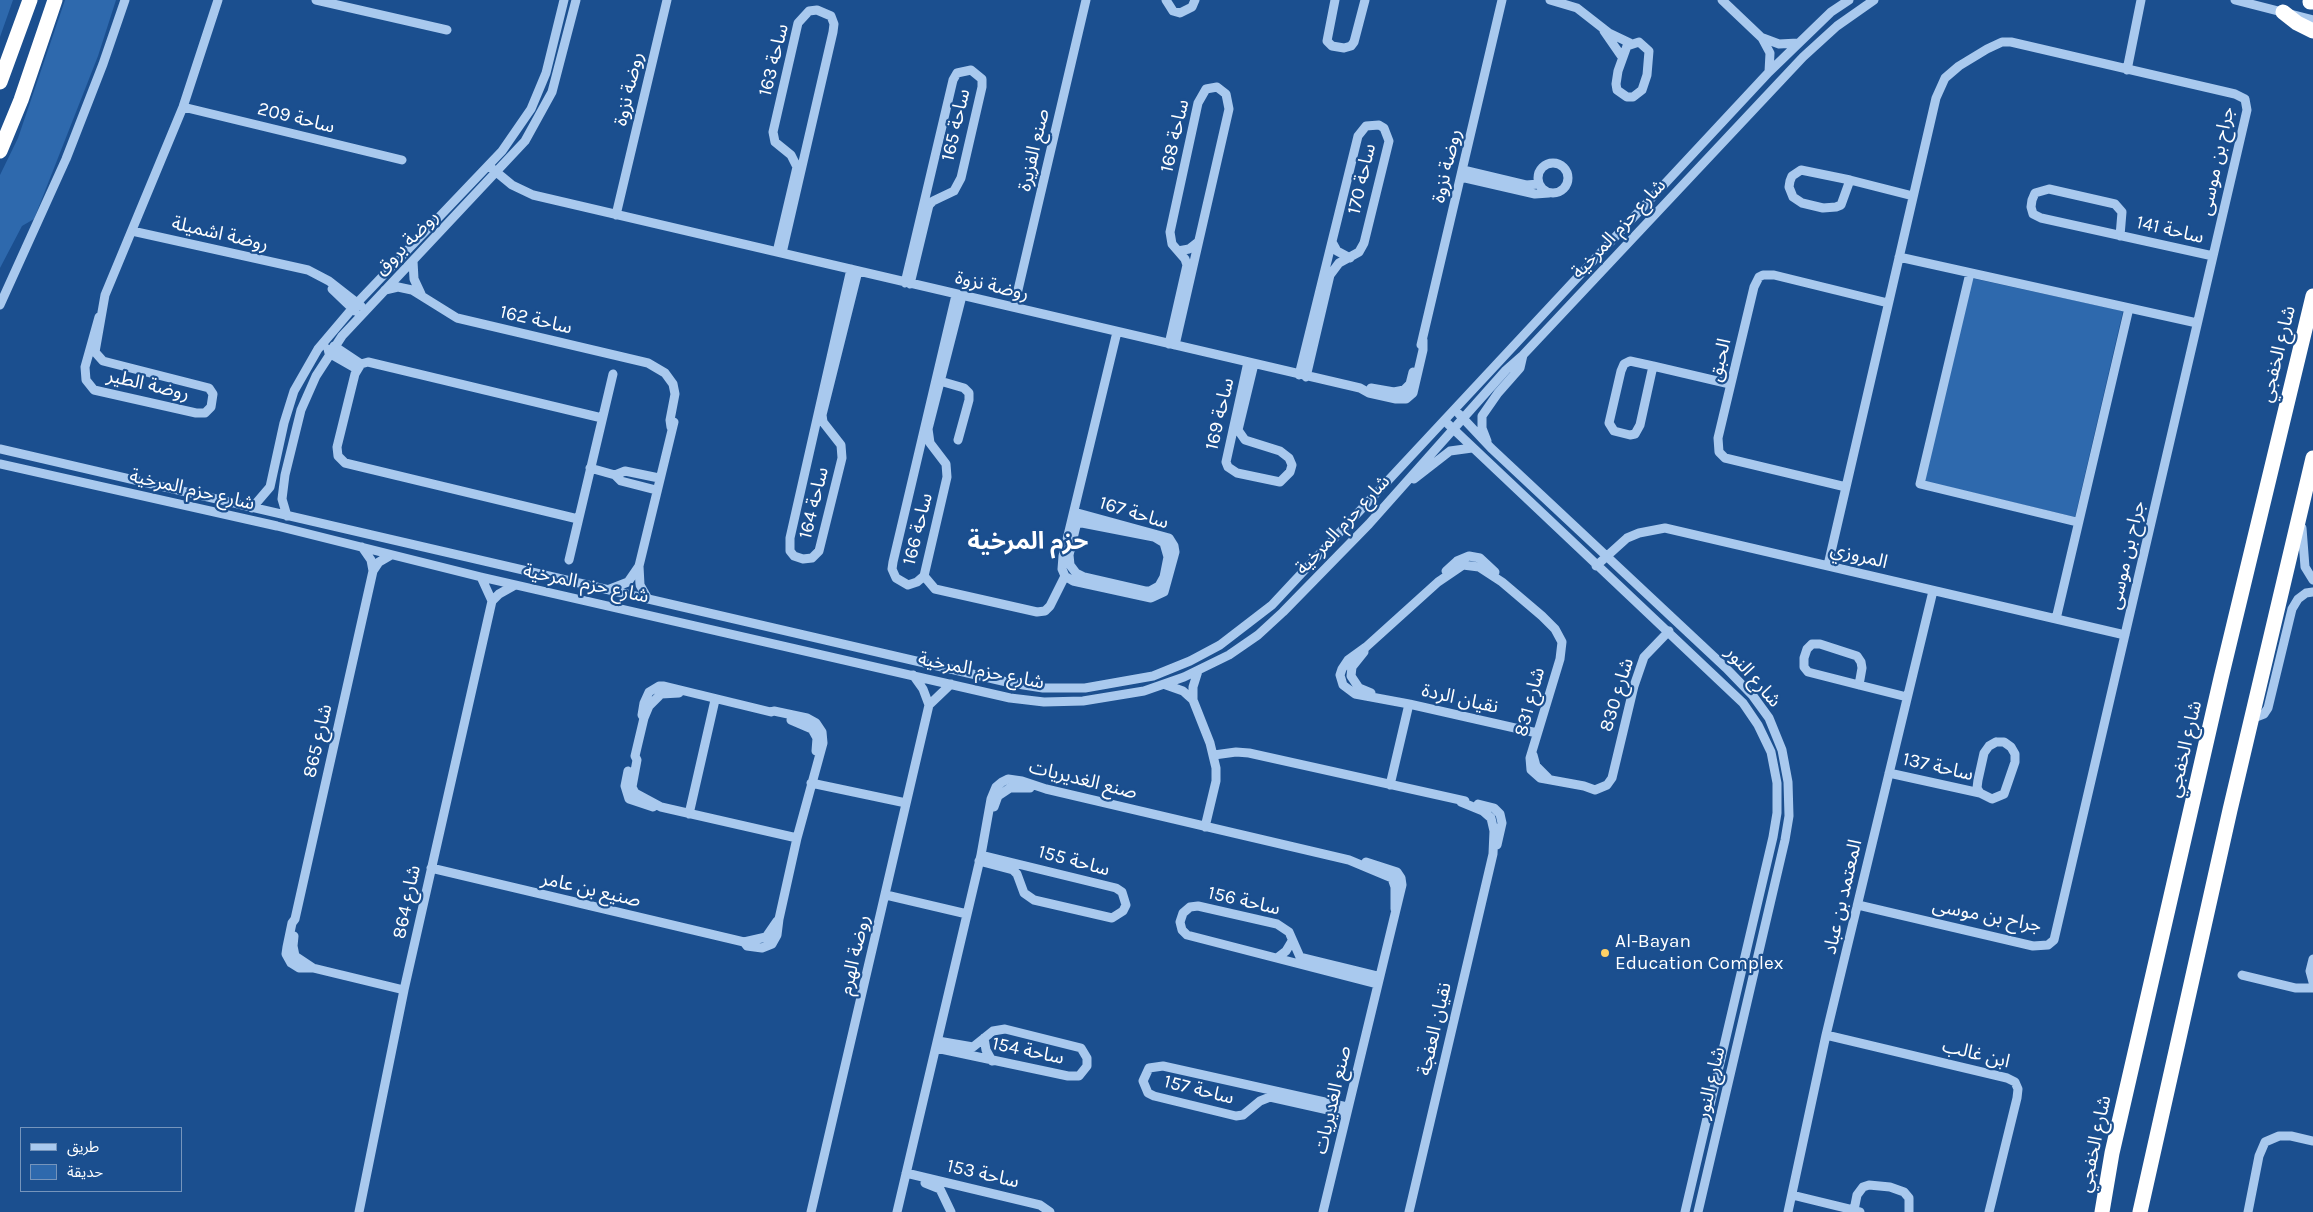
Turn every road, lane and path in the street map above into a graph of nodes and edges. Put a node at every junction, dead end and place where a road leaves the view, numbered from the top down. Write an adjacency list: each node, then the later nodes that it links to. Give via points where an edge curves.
1 (30, 0): 32 (highway)
2 (55, 0): 36 (highway)
3 (125, 0): 66 (street, via 66,159)
4 (218, 0): 33 (street, روضة الطير)
5 (316, 0): 24 (street)
6 (564, 0): 38 (street, روضة بروق, via 546,73 531,109)
7 (576, 0): 39 (street, روضة بروق, via 552,92 525,141)
8 (667, 0): 47 (street, روضة نزوة)
9 (1086, 0): 68 (street, صنع الفزيرة)
10 (1166, 0): 11 (street, via 1173,11 1180,13 1192,7)
11 (1195, 0)
12 (1335, 0): 13 (street, via 1326,41 1344,48 1354,42)
13 (1365, 0)
14 (1502, 0): 40 (street, روضة نزوة)
15 (1550, 0): 23 (street, via 1577,8)
16 (1722, 0): 26 (street)
17 (1849, 0): 28 (street, شارع حزم المرخية)
18 (1874, 0): 76 (street, شارع حزم المرخية, via 1837,26 1803,57)
19 (2235, 0): 21 (street)
20 (2142, 1): 30 (street)
21 (2283, 12): 22 (street); 25 (highway)
22 (2313, 20)
23 (1603, 28): 27 (street); 29 (street)
24 (447, 30)
25 (2313, 31)
26 (1762, 38): 28 (street, via 1779,44); 31 (street, via 1770,53)
27 (1630, 43): 29 (street); 29 (street, via 1644,44 1650,56 1642,90 1633,97 1622,94 1616,84)
28 (1798, 43): 31 (street, شارع حزم المرخية)
29 (1622, 56)
30 (2127, 70): 46 (street, جراح بن موسى, via 2019,43 2002,42 1986,49 1959,66 1941,86); 54 (street, جراح بن موسى, via 2245,99 2247,104)
31 (1769, 72): 86 (street, شارع حزم المرخية)
32 (0, 82)
33 (183, 107): 37 (street, ساحة 209); 48 (street, روضة الطير)
34 (806, 144): 35 (street, via 798,150); 35 (street, ساحة 163, via 834,24 831,16 816,10 802,16 798,23 774,126 775,142); 53 (street, ساحة 163)
35 (786, 150): 53 (street, ساحة 163, via 795,160 796,176)
36 (0, 151)
37 (402, 160)
38 (489, 166): 39 (street, روضة نزوة); 67 (street, روضة بروق)
39 (496, 173): 47 (street, روضة نزوة, via 525,192); 57 (street, روضة بروق)
40 (1462, 173): 43 (street, via 1526,185); 44 (street, via 1536,194); 83 (street, روضة نزوة, via 1423,340 1417,380 1410,396 1396,399)
41 (1850, 180): 41 (street, via 1807,169 1796,172 1789,186 1797,201 1830,208 1841,204); 46 (street)
42 (929, 181): 45 (street, ساحة 165, via 937,190); 45 (street, ساحة 165, via 952,80 957,73 970,70 982,79 982,87 961,178 958,186); 60 (street, ساحة 165)
43 (1539, 184): 44 (street); 44 (street, via 1538,173 1546,164 1562,166 1568,176 1565,187)
44 (1549, 193)
45 (948, 194): 60 (street, ساحة 165, via 929,205)
46 (1913, 196): 55 (street, جراح بن موسى)
47 (616, 215): 53 (street, روضة نزوة)
48 (132, 231): 67 (street, روضة اشميلة, via 308,270 329,281); 71 (street, روضة الطير)
49 (2120, 236): 49 (street, ساحة 141, via 2122,212 2115,204 2049,189 2035,193 2033,214); 54 (street, ساحة 141)
50 (1198, 242): 52 (street, via 1189,249); 52 (street, ساحة 168, via 1229,109 1226,94 1217,87 1206,89 1198,103 1170,232 1170,240); 74 (street, ساحة 168)
51 (1332, 242): 56 (street, via 1337,251); 56 (street, ساحة 170, via 1358,136 1366,126 1379,125 1388,134 1387,148 1364,242 1359,252); 83 (street, ساحة 170)
52 (1178, 251): 74 (street, ساحة 168, via 1187,262 1187,271)
53 (779, 253): 58 (street, روضة نزوة)
54 (2213, 256): 72 (street, جراح بن موسى)
55 (1899, 257): 59 (street); 65 (street, جراح بن موسى)
56 (1350, 258): 83 (street, ساحة 170, via 1335,266 1330,274)
57 (413, 261): 61 (street, روضة بروق); 62 (street, via 414,279)
58 (855, 270): 60 (street, روضة نزوة); 91 (street, ساحة 164, via 822,415 823,422); 92 (street, ساحة 164)
59 (1970, 273): 69 (street); 114 (street, via 1920,484)
60 (908, 284): 63 (street, روضة نزوة)
61 (385, 290): 62 (street, ساحة 162, via 405,288); 70 (street, روضة بروق)
62 (423, 296): 105 (street, ساحة 162, via 457,318 664,366 678,382 679,400)
63 (959, 296): 68 (street, روضة نزوة); 84 (street, ساحة 166); 100 (street, ساحة 166)
64 (2313, 296): 201 (highway, شارع الخفجي, via 2223,668 2112,1153)
65 (1888, 303): 85 (street, الحبق, via 1762,275 1754,287); 106 (street, جراح بن موسى)
66 (0, 305)
67 (355, 305): 70 (street, روضة اشميلة); 75 (street, via 332,338 328,346); 110 (street, روضة بروق, via 304,370 284,423 270,487)
68 (1014, 307): 73 (street, روضة نزوة)
69 (2128, 308): 72 (street); 114 (street)
70 (363, 313): 75 (street, روضة بروق)
71 (99, 317): 77 (street, روضة الطير, via 95,352); 81 (street, روضة الطير)
72 (2197, 323): 136 (street, جراح بن موسى)
73 (1119, 332): 74 (street, روضة نزوة); 112 (street, ساحة 167)
74 (1172, 345): 78 (street, روضة نزوة)
75 (331, 350): 80 (street); 111 (street, روضة بروق, via 307,394 296,429 282,488)
76 (1523, 355): 88 (street, شارع حزم المرخية); 97 (street, via 1520,368 1482,416 1482,428)
77 (101, 360): 81 (street); 81 (street, روضة الطير, via 200,384 209,388 213,401 205,413 196,414 94,390)
78 (1251, 363): 83 (street, روضة نزوة); 94 (street, ساحة 169, via 1238,425 1239,434); 95 (street, ساحة 169)
79 (1654, 366): 79 (street, via 1630,361 1624,364 1608,423 1614,432 1630,435 1638,431); 85 (street)
80 (359, 367): 87 (street, via 368,362); 113 (street, via 337,448 342,462)
81 (85, 374)
82 (612, 374): 87 (street)
83 (1302, 376)
84 (940, 380): 93 (street, via 964,388 968,394); 99 (street, ساحة 166, via 927,435)
85 (1730, 384): 106 (street, الحبق, via 1718,438 1721,456)
86 (1455, 410): 88 (street, شارع النور); 89 (street, شارع حزم المرخية)
87 (602, 418): 103 (street)
88 (1463, 418): 90 (street, شارع حزم المرخية); 97 (street, شارع النور)
89 (1444, 421): 90 (street, شارع النور); 131 (street, شارع حزم المرخية, via 1272,605 1220,645 1153,676 1085,688 1011,684)
90 (1452, 428): 96 (street, شارع النور); 108 (street, شارع حزم المرخية)
91 (833, 434): 92 (street); 92 (street, ساحة 164, via 841,446 842,458 819,551 812,558 803,559 794,556 788,546)
92 (813, 437)
93 (958, 440)
94 (1249, 442): 95 (street); 95 (street, ساحة 169, via 1286,454 1292,465 1286,478 1277,482 1232,471 1226,462)
95 (1228, 447)
96 (1472, 448): 108 (street, via 1456,449 1440,456); 121 (street, شارع النور)
97 (1491, 448): 117 (street, شارع النور)
98 (0, 449): 110 (street, شارع حزم المرخية)
99 (936, 450): 100 (street); 123 (street, ساحة 166, via 946,464 947,477)
100 (918, 456): 123 (street, ساحة 166, via 892,569 899,581 908,584)
101 (2313, 458): 109 (highway)
102 (0, 464): 115 (street, شارع حزم المرخية)
103 (590, 468): 104 (street); 113 (street)
104 (615, 475): 105 (street, via 625,471); 107 (street, via 621,480)
105 (659, 478): 107 (street, ساحة 162)
106 (1846, 487): 119 (street, جراح بن موسى)
107 (656, 490): 120 (street, ساحة 162)
108 (1396, 493): 137 (street, شارع حزم المرخية, via 1258,635)
109 (2302, 504): 126 (street, via 2302,554); 147 (highway)
110 (252, 508): 111 (street, شارع حزم المرخية)
111 (287, 516): 128 (street, شارع حزم المرخية)
112 (1076, 517): 112 (street, ساحة 167, via 1164,543 1168,557 1159,586 1145,591 1076,573 1069,555); 124 (street, ساحة 167, via 1062,563); 124 (street, ساحة 167, via 1169,538 1174,546 1174,558 1164,592 1155,597 1073,581)
113 (578, 519): 118 (street)
114 (2077, 522): 134 (street)
115 (362, 547): 116 (street, شارع حزم المرخية); 122 (street, via 371,560)
116 (391, 555): 122 (street, via 379,562); 125 (street, شارع حزم المرخية)
117 (1607, 556): 119 (street, المروزي, via 1627,538 1665,528); 121 (street, المروزي); 182 (street, شارع النور, via 1753,696 1769,718 1782,750 1788,782 1789,816 1785,840)
118 (569, 560)
119 (1828, 565): 129 (street, المروزي)
120 (639, 566): 128 (street, ساحة 162, via 628,582); 131 (street, ساحة 162, via 640,585)
121 (1596, 566): 135 (street, شارع النور)
122 (373, 571): 173 (street, شارع 865, via 295,919 293,951 298,960 313,968)
123 (924, 576): 124 (street, ساحة 167, via 935,589 1037,612 1050,606)
124 (1065, 576)
125 (480, 577): 127 (street, شارع حزم المرخية); 132 (street)
126 (2313, 580)
127 (515, 585): 132 (street); 138 (street, شارع حزم المرخية)
128 (608, 589): 131 (street, شارع حزم المرخية)
129 (1933, 590): 134 (street, المروزي); 142 (street, المعتمد بن عباد)
130 (2313, 592): 147 (street, via 2298,599 2292,609 2268,708 2264,714)
131 (648, 599)
132 (492, 601): 161 (street, شارع 864)
133 (1540, 616): 145 (street, نقيان الردة, via 1479,566 1471,564 1458,568 1366,647 1352,667 1351,676 1359,688); 148 (street, شارع 831, via 1555,639 1558,661)
134 (2056, 619): 136 (street, المروزي)
135 (1669, 631): 149 (street, شارع 830, via 1644,657 1618,748 1604,779 1584,786 1538,777 1531,770); 181 (street, شارع النور, via 1743,703 1771,752 1777,783 1773,837)
136 (2125, 635): 164 (street, جراح بن موسى, via 2054,940 2048,945 2033,946)
137 (1198, 671): 140 (street, شارع حزم المرخية); 144 (street)
138 (913, 675): 139 (street, شارع حزم المرخية); 146 (street)
139 (950, 684): 140 (street, شارع حزم المرخية, via 1044,702 1122,696); 146 (street)
140 (1165, 684): 144 (street, via 1184,691)
141 (1859, 685): 141 (street, via 1862,662 1857,656 1820,644 1812,644 1807,649 1804,667 1808,672); 142 (street)
142 (1907, 697): 151 (street, المعتمد بن عباد)
143 (715, 700): 152 (street, صنيع بن عامر, via 816,723 823,737); 156 (street); 156 (street, صنيع بن عامر, via 692,694 661,694 652,701 644,718 630,766 626,793 629,799)
144 (1193, 700): 150 (street)
145 (1409, 704): 148 (street, نقيان الردة); 153 (street)
146 (929, 705): 155 (street, روضة الهرم)
147 (2251, 719): 202 (highway)
148 (1537, 733): 149 (street, شارع 831)
149 (1533, 753)
150 (1214, 755): 153 (street, نقيان العفجة, via 1249,753); 157 (street, via 1216,781)
151 (1889, 773): 154 (street, ساحة 137); 164 (street, المعتمد بن عباد)
152 (811, 783): 155 (street); 158 (street, صنيع بن عامر)
153 (1390, 785): 195 (street, نقيان العفجة, via 1461,802 1483,811 1491,818 1494,831 1493,854)
154 (1980, 794): 154 (street, ساحة 137, via 1992,799 2004,794 2008,788 2015,754 2004,742 1996,742 1984,753 1977,788)
155 (906, 803): 163 (street, روضة الهرم)
156 (689, 814): 158 (street, صنيع بن عامر)
157 (1205, 827): 159 (street, صنع الغديريات, via 1008,779 996,787 991,799); 170 (street, صنع الغديريات, via 1349,860 1392,878 1396,887 1395,908)
158 (797, 838): 161 (street, صنيع بن عامر, via 779,919 766,937 744,942)
159 (980, 858): 160 (street, ساحة 155); 162 (street, ساحة 155, via 1013,870); 165 (street, صنع الغديريات)
160 (1036, 867): 162 (street); 162 (street, ساحة 155, via 1116,888 1125,898 1123,911 1112,918 1034,900 1024,893)
161 (431, 868): 173 (street, شارع 864)
162 (1021, 882)
163 (886, 895): 165 (street); 190 (street, روضة الهرم)
164 (1858, 905): 174 (street, المعتمد بن عباد)
165 (966, 914): 176 (street, صنع الغديريات)
166 (1292, 941): 167 (street); 167 (street, ساحة 156, via 1288,930 1278,924 1198,906 1183,913 1180,922 1187,935); 170 (street, ساحة 156, via 1297,953 1304,958)
167 (1277, 958): 170 (street, ساحة 156)
168 (2313, 959): 171 (street, via 2310,971)
169 (2242, 974): 172 (street, via 2296,988)
170 (1378, 980): 180 (street, صنع الغديريات)
171 (2313, 982)
172 (2313, 988)
173 (404, 990): 189 (street, شارع 864)
174 (1826, 1035): 186 (street, المعتمد بن عباد); 200 (street, ابن غالب, via 2015,1082 2017,1098)
175 (984, 1038): 176 (street, ساحة 154, via 969,1048); 177 (street); 177 (street, ساحة 154, via 992,1030 1005,1029 1074,1045 1081,1048 1087,1058 1084,1073 1073,1077)
176 (937, 1044): 177 (street, ساحة 154); 184 (street, صنع الغديريات)
177 (992, 1061)
178 (1250, 1085): 179 (street); 179 (street, ساحة 157, via 1163,1066 1149,1068 1143,1081 1148,1093 1154,1096 1236,1116 1243,1115); 180 (street, ساحة 157)
179 (1256, 1104): 180 (street, ساحة 157, via 1267,1097 1274,1097)
180 (1346, 1110): 194 (street, صنع الغديريات)
181 (1703, 1131): 182 (street); 196 (street, شارع النور)
182 (1716, 1134): 197 (street, شارع النور)
183 (2313, 1141): 203 (street, via 2285,1136 2265,1142 2259,1156)
184 (906, 1176): 185 (street, ساحة 153); 187 (street, ساحة 153, via 936,1186); 191 (street, صنع الغديريات)
185 (961, 1185): 187 (street); 193 (street, ساحة 153, via 1040,1205)
186 (1792, 1195): 188 (street); 198 (street, المعتمد بن عباد)
187 (946, 1198): 192 (street, ساحة 153)
188 (1857, 1211): 199 (street, via 1860,1190 1869,1185 1904,1192 1909,1198)
189 (359, 1212)
190 (811, 1212)
191 (898, 1212)
192 (951, 1212)
193 (1050, 1212)
194 (1324, 1212)
195 (1409, 1212)
196 (1685, 1212)
197 (1698, 1212)
198 (1788, 1212)
199 (1908, 1212)
200 (1989, 1212)
201 (2102, 1212)
202 (2140, 1212)
203 (2248, 1212)

